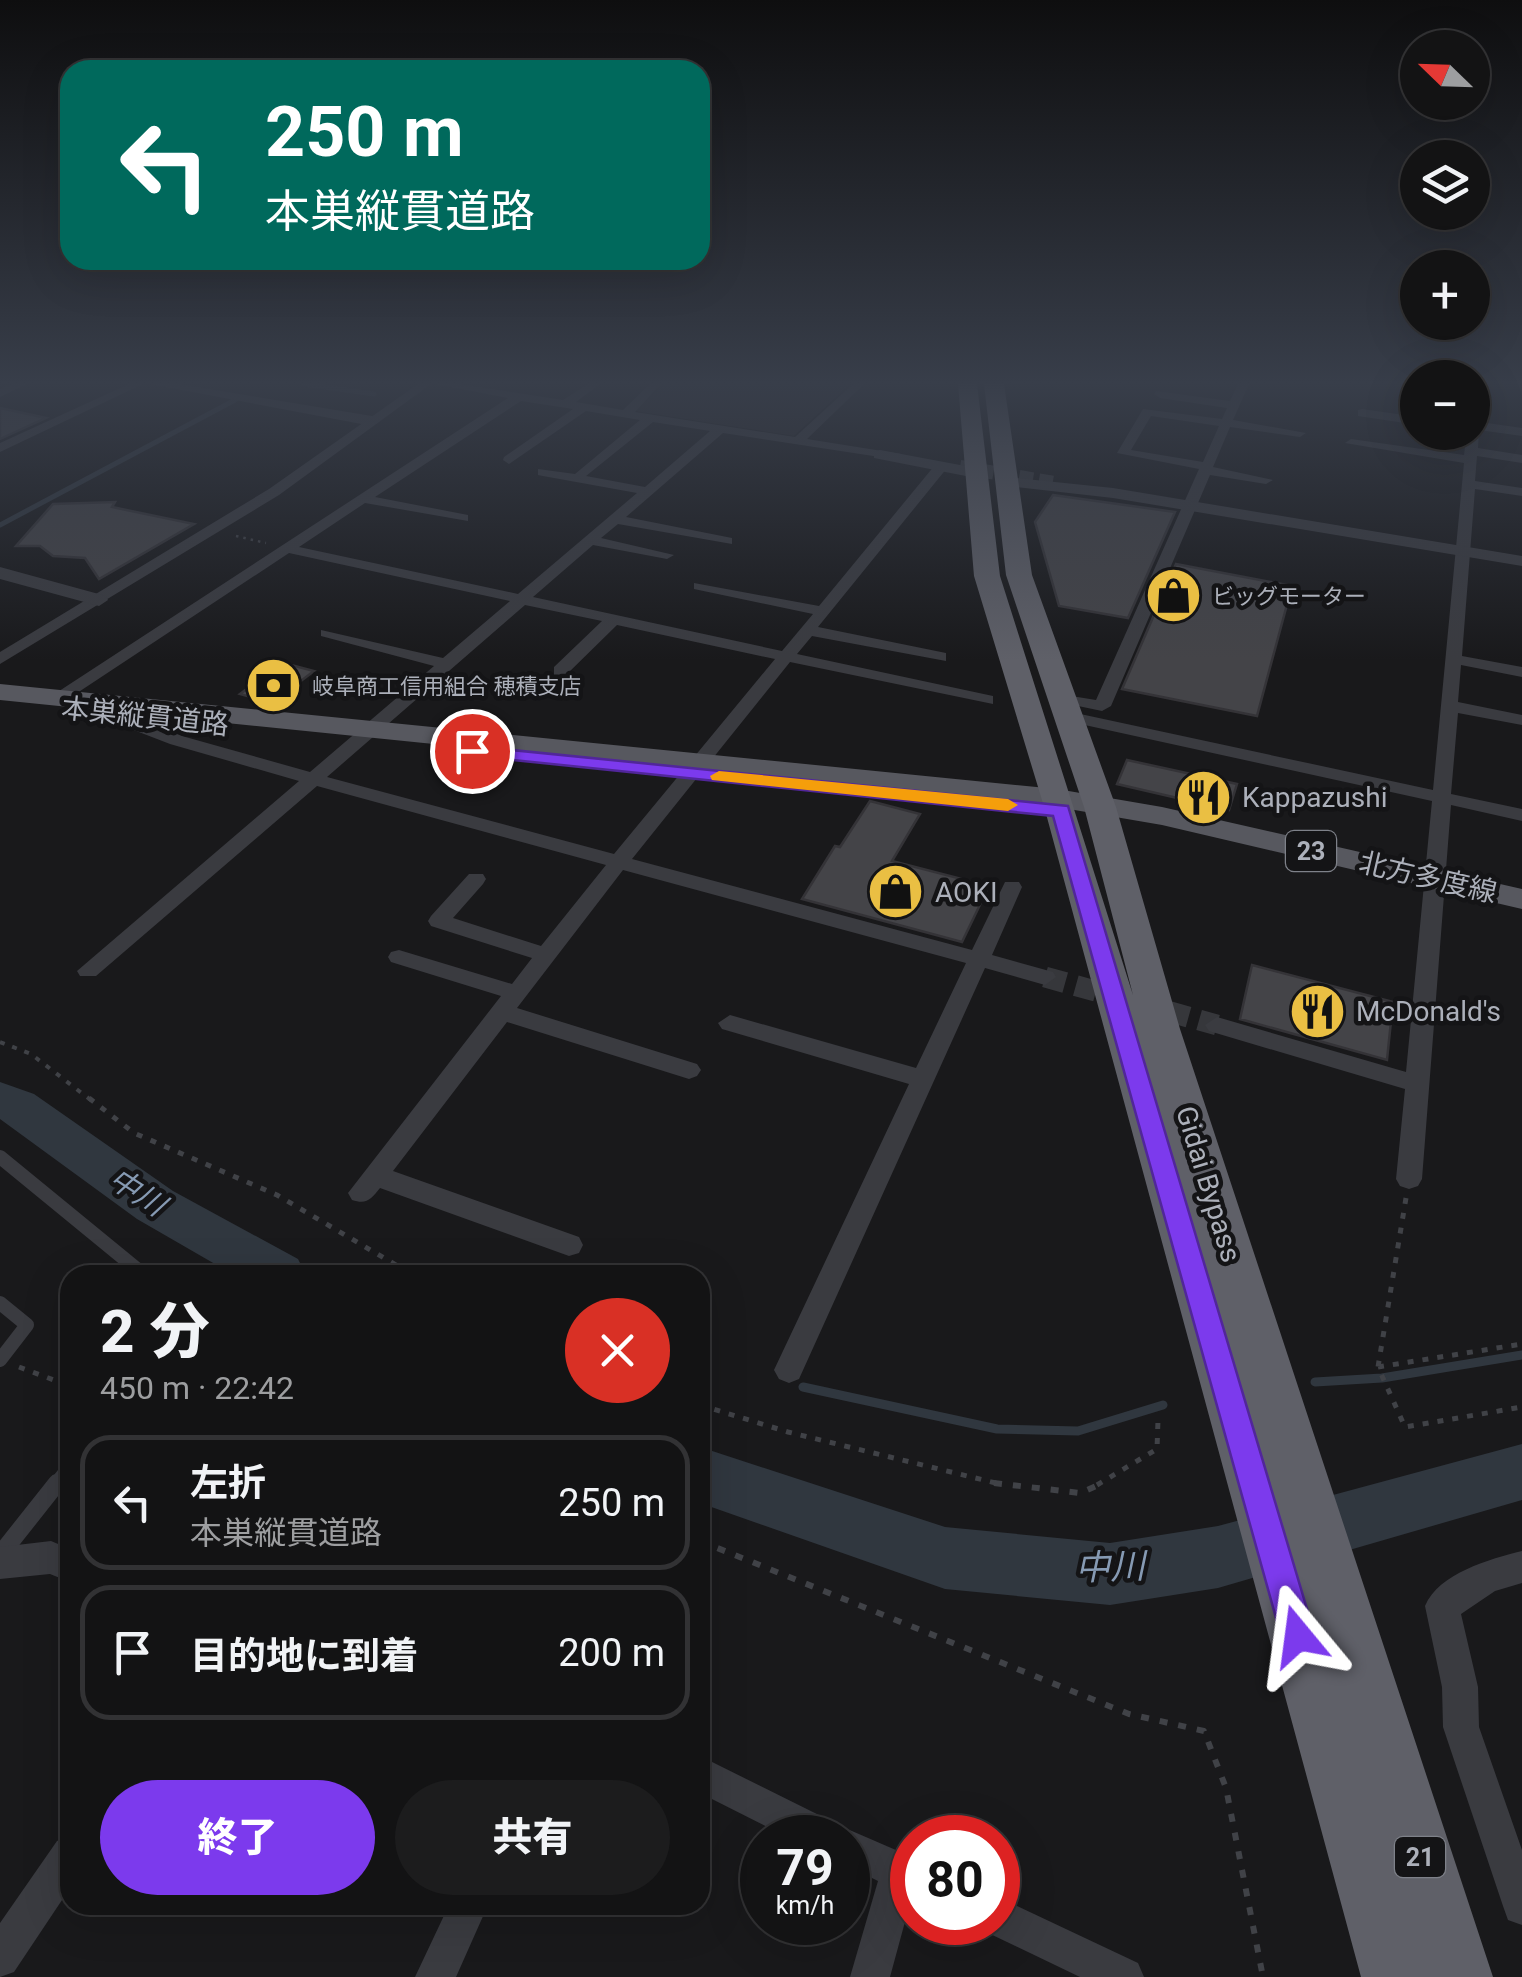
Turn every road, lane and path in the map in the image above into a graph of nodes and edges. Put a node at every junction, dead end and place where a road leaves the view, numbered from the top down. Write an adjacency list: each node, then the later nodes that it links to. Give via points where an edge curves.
1 (272, 476): 31 (street)
2 (295, 476): 22 (street)
3 (392, 476): 18 (street)
4 (566, 476): 15 (street)
5 (663, 476): 15 (street)
6 (924, 476): 33 (street)
7 (986, 476): 11 (street)
8 (1202, 476): 19 (street)
9 (1247, 476): 12 (street)
10 (1469, 476): 14 (street)
11 (990, 477): 17 (street); 50 (highway, Gidai Bypass / 21); 57 (highway, Gidai Bypass / 21, via 987,576)
12 (1266, 480)
13 (1055, 483): 17 (street)
14 (1468, 484): 16 (street); 26 (street)
15 (646, 491): 21 (street)
16 (1522, 492)
17 (1113, 493): 19 (street)
18 (361, 498): 20 (street); 25 (street)
19 (1189, 506): 26 (street); 50 (street, via 1102,706)
20 (464, 518)
21 (614, 519): 23 (street); 24 (street)
22 (212, 531): 25 (path); 31 (street)
23 (590, 540): 27 (street); 32 (street)
24 (727, 541)
25 (286, 548): 32 (street); 46 (street)
26 (1462, 551): 28 (street); 41 (street)
27 (667, 554)
28 (1522, 561)
29 (0, 573): 31 (street)
30 (699, 586): 33 (street)
31 (89, 597): 37 (street); 40 (street)
32 (520, 600): 34 (street); 42 (street)
33 (823, 611): 35 (street)
34 (612, 621): 39 (street); 43 (street)
35 (808, 630): 38 (street); 39 (street)
36 (327, 633): 42 (street)
37 (0, 643)
38 (940, 657)
39 (785, 658): 47 (street); 54 (street)
40 (0, 659)
41 (1454, 659): 44 (street); 49 (street)
42 (447, 664): 53 (street)
43 (560, 672)
44 (1522, 672)
45 (0, 692): 46 (main road, 本巣縦貫道路 / 23)
46 (59, 697): 53 (main road, 本巣縦貫道路 / 23)
47 (987, 700)
48 (0, 702): 51 (main road, 本巣縦貫道路 / 23)
49 (1450, 706): 52 (street); 56 (street)
50 (1068, 708): 56 (street); 58 (highway, Gidai Bypass / 21)
51 (106, 713): 53 (main road, 本巣縦貫道路 / 23); 55 (street)
52 (1522, 720)
53 (367, 734): 54 (main road, 本巣縦貫道路 / 23); 55 (street)
54 (697, 768): 57 (main road, 本巣縦貫道路 / 23); 60 (street)
55 (312, 779): 60 (street); 68 (street)
56 (1441, 798): 59 (street); 62 (street)
57 (1059, 804): 58 (main road, 本巣縦貫道路 / 23); 88 (highway, Gidai Bypass / 21)
58 (1100, 807): 62 (main road, 北方多度線 / 23); 88 (highway, Gidai Bypass / 21)
59 (1522, 815)
60 (620, 860): 65 (street); 67 (street)
61 (476, 879): 65 (street, via 439,921)
62 (1434, 879): 64 (main road, 北方多度線 / 23); 76 (street)
63 (1012, 887): 67 (street)
64 (1522, 899)
65 (546, 955): 70 (street)
66 (399, 957): 70 (street)
67 (980, 957): 69 (street); 75 (street)
68 (88, 971)
69 (1045, 977)
70 (509, 1002): 74 (street); 79 (street, via 368,1184)
71 (730, 1023): 75 (street)
72 (1217, 1025): 76 (street)
73 (0, 1042): 81 (path, via 31,1054 134,1133 277,1195)
74 (688, 1070)
75 (924, 1079): 86 (street)
76 (1418, 1084): 78 (street)
77 (0, 1157): 80 (lane)
78 (1409, 1180): 85 (path)
79 (568, 1245)
80 (132, 1265)
81 (396, 1265)
82 (0, 1304): 84 (lane, via 27,1325)
83 (1522, 1344): 85 (path)
84 (0, 1360): 87 (path)
85 (1378, 1366): 90 (path, via 1405,1427)
86 (789, 1370)
87 (60, 1382)
88 (1249, 1385): 98 (highway, Gidai Bypass / 21)
89 (710, 1407): 91 (path, via 1015,1488 1080,1492 1158,1450)
90 (1522, 1407)
91 (1158, 1420)
92 (60, 1479): 94 (lane)
93 (710, 1544): 110 (path, via 1129,1714 1204,1730 1226,1788)
94 (0, 1555)
95 (60, 1561): 96 (street)
96 (0, 1563)
97 (1522, 1568): 102 (street, via 1487,1578 1442,1606 1460,1687 1461,1727)
98 (1355, 1740): 111 (highway, Gidai Bypass / 21); 112 (highway, Gidai Bypass / 21)
99 (710, 1779): 100 (street)
100 (783, 1815)
101 (60, 1869): 106 (street)
102 (1522, 1906)
103 (465, 1915): 107 (street)
104 (890, 1920): 108 (street)
105 (1020, 1928): 109 (street)
106 (0, 1958)
107 (436, 1977)
108 (870, 1977)
109 (1124, 1977)
110 (1262, 1977)
111 (1396, 1977)
112 (1459, 1977)

